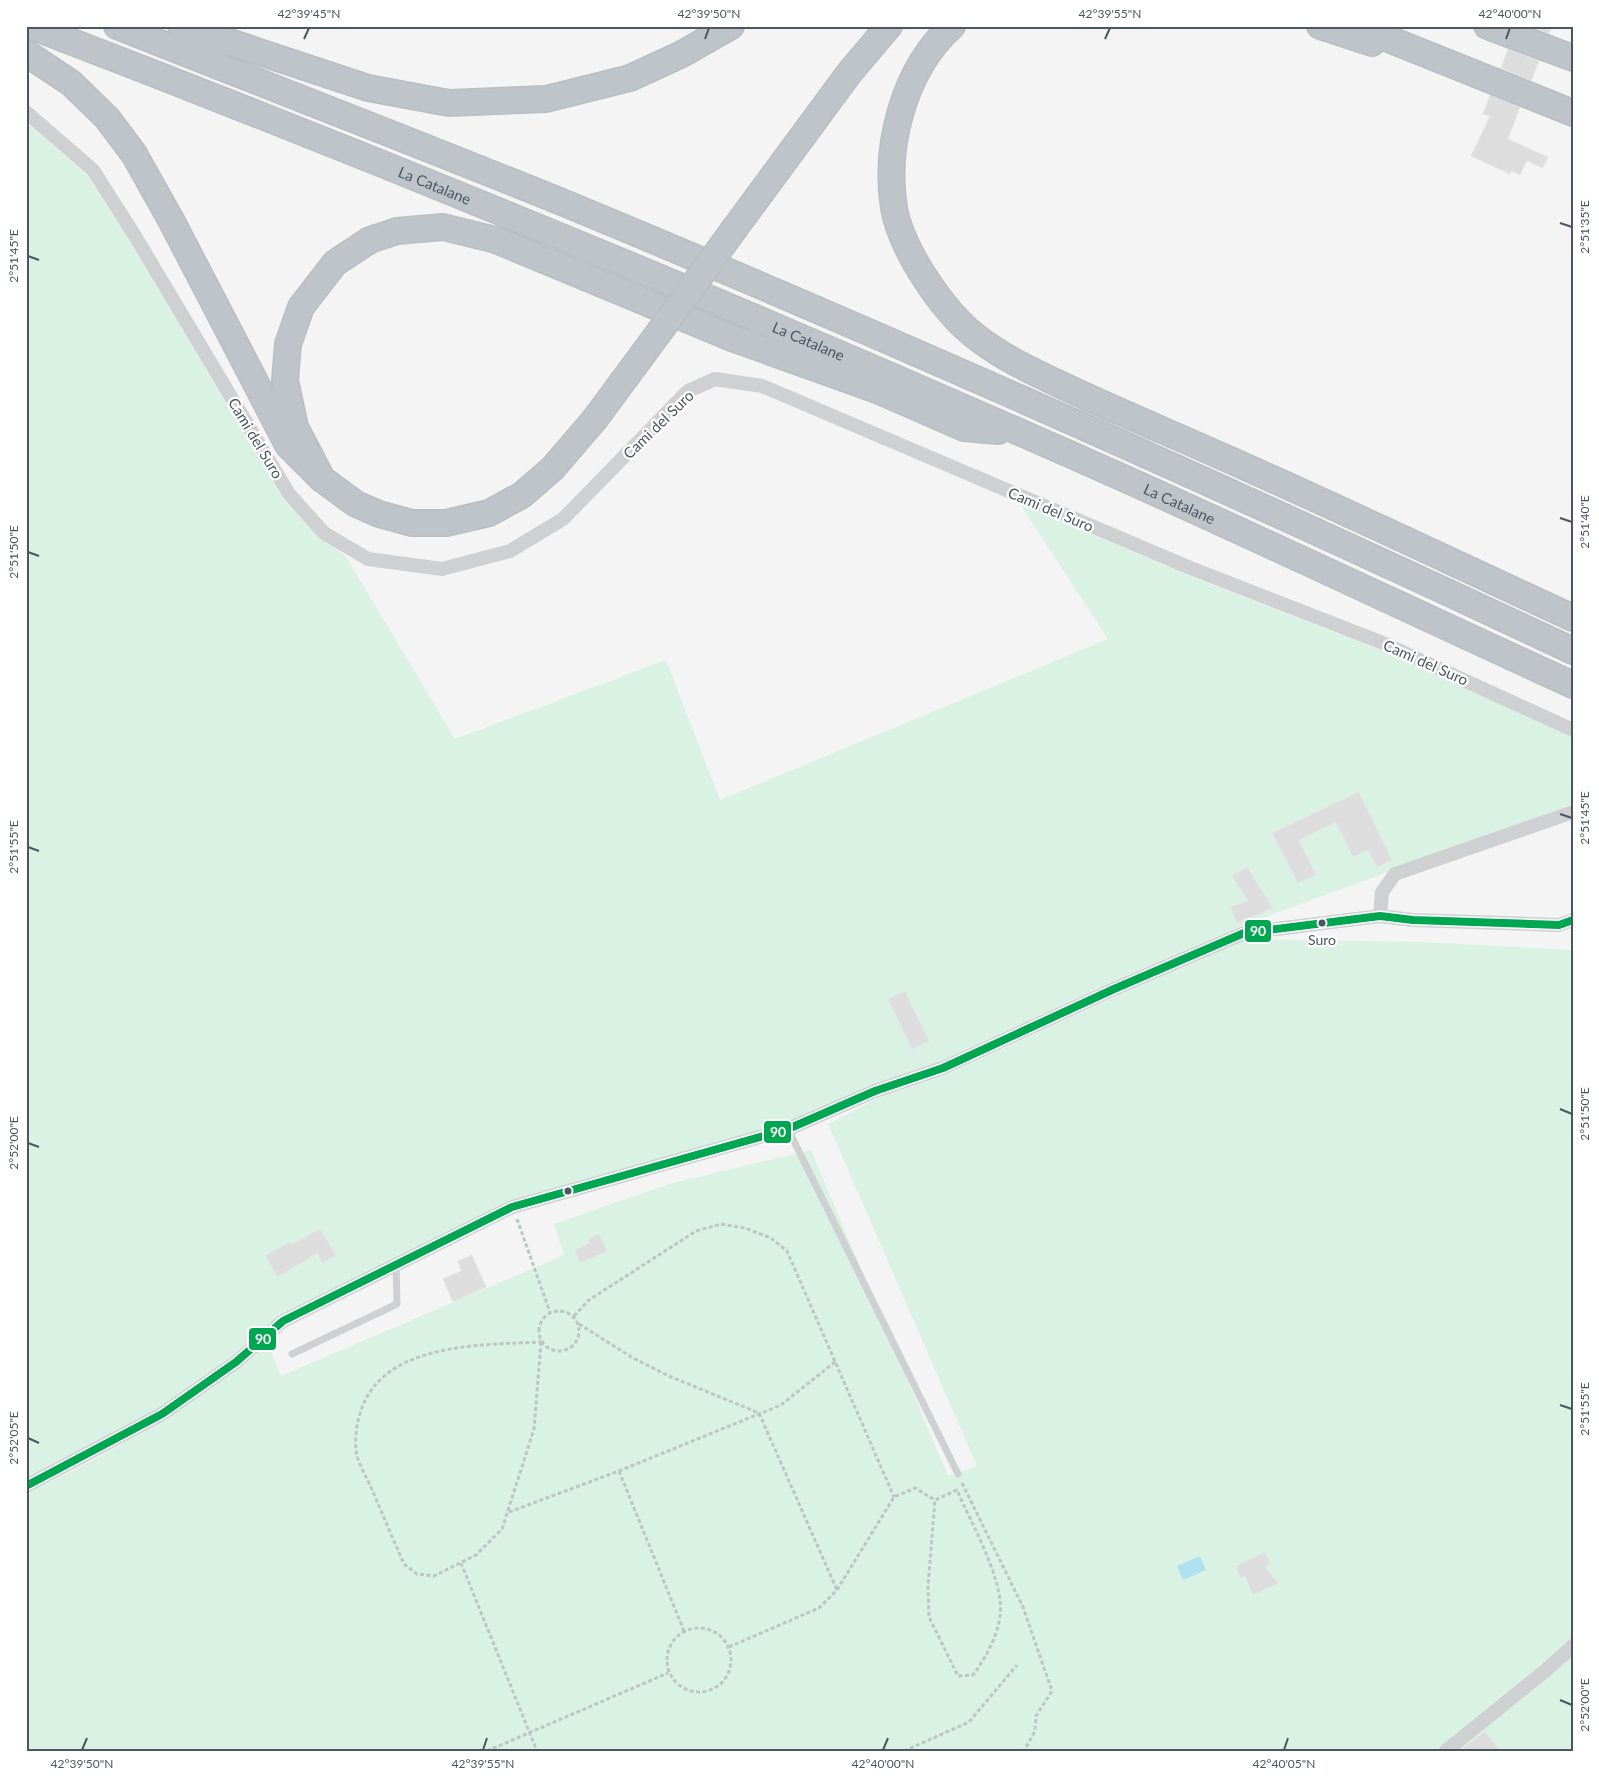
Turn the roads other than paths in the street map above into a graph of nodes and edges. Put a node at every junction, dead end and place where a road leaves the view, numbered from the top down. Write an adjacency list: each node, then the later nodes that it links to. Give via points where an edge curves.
1 (31, 26): 17 (highway, La Catalane, via 252,111 668,281)
2 (117, 26): 20 (highway, La Catalane, via 568,205 936,361)
3 (181, 26): 4 (highway, via 368,88 449,102 546,100 630,78)
4 (731, 26)
5 (889, 26): 18 (highway, bridge, via 850,72 595,419 553,468 522,494 489,513 446,523 412,523 356,504)
6 (952, 26): 19 (highway, via 920,64 901,111 892,159 894,210 910,252 932,289 973,334 1030,370)
7 (1320, 26): 14 (highway)
8 (1356, 26): 14 (highway)
9 (1472, 26): 11 (highway)
10 (1487, 26): 11 (highway)
11 (1529, 40): 13 (highway)
12 (26, 53): 18 (highway, via 77,88 107,118 134,154 288,445)
13 (1573, 58)
14 (1510, 89): 16 (highway)
15 (26, 112): 22 (street, Cami del Suro, via 93,170 290,494 324,533 368,559 442,569 510,551 563,519 688,391 715,379 762,386 1188,567 1383,643)
16 (1573, 113)
17 (1023, 434): 18 (highway, via 964,428 877,390 732,338 496,240 443,227 397,231 370,240 335,263 301,307 288,344 285,380 295,427); 21 (highway, La Catalane)
18 (322, 479)
19 (1573, 618)
20 (1573, 650)
21 (1573, 685)
22 (1573, 730)
23 (1573, 812): 24 (street, via 1395,874 1382,892)
24 (1380, 916): 26 (street); 27 (street, via 1244,933 943,1068 875,1091)
25 (1573, 920): 26 (street)
26 (1566, 925)
27 (788, 1129): 28 (street, via 512,1207); 30 (lane)
28 (396, 1264): 29 (lane, via 397,1304); 31 (street, via 283,1321 236,1362 162,1414)
29 (292, 1354)
30 (958, 1474)
31 (26, 1486)
32 (1573, 1646): 33 (street)
33 (1446, 1751)

